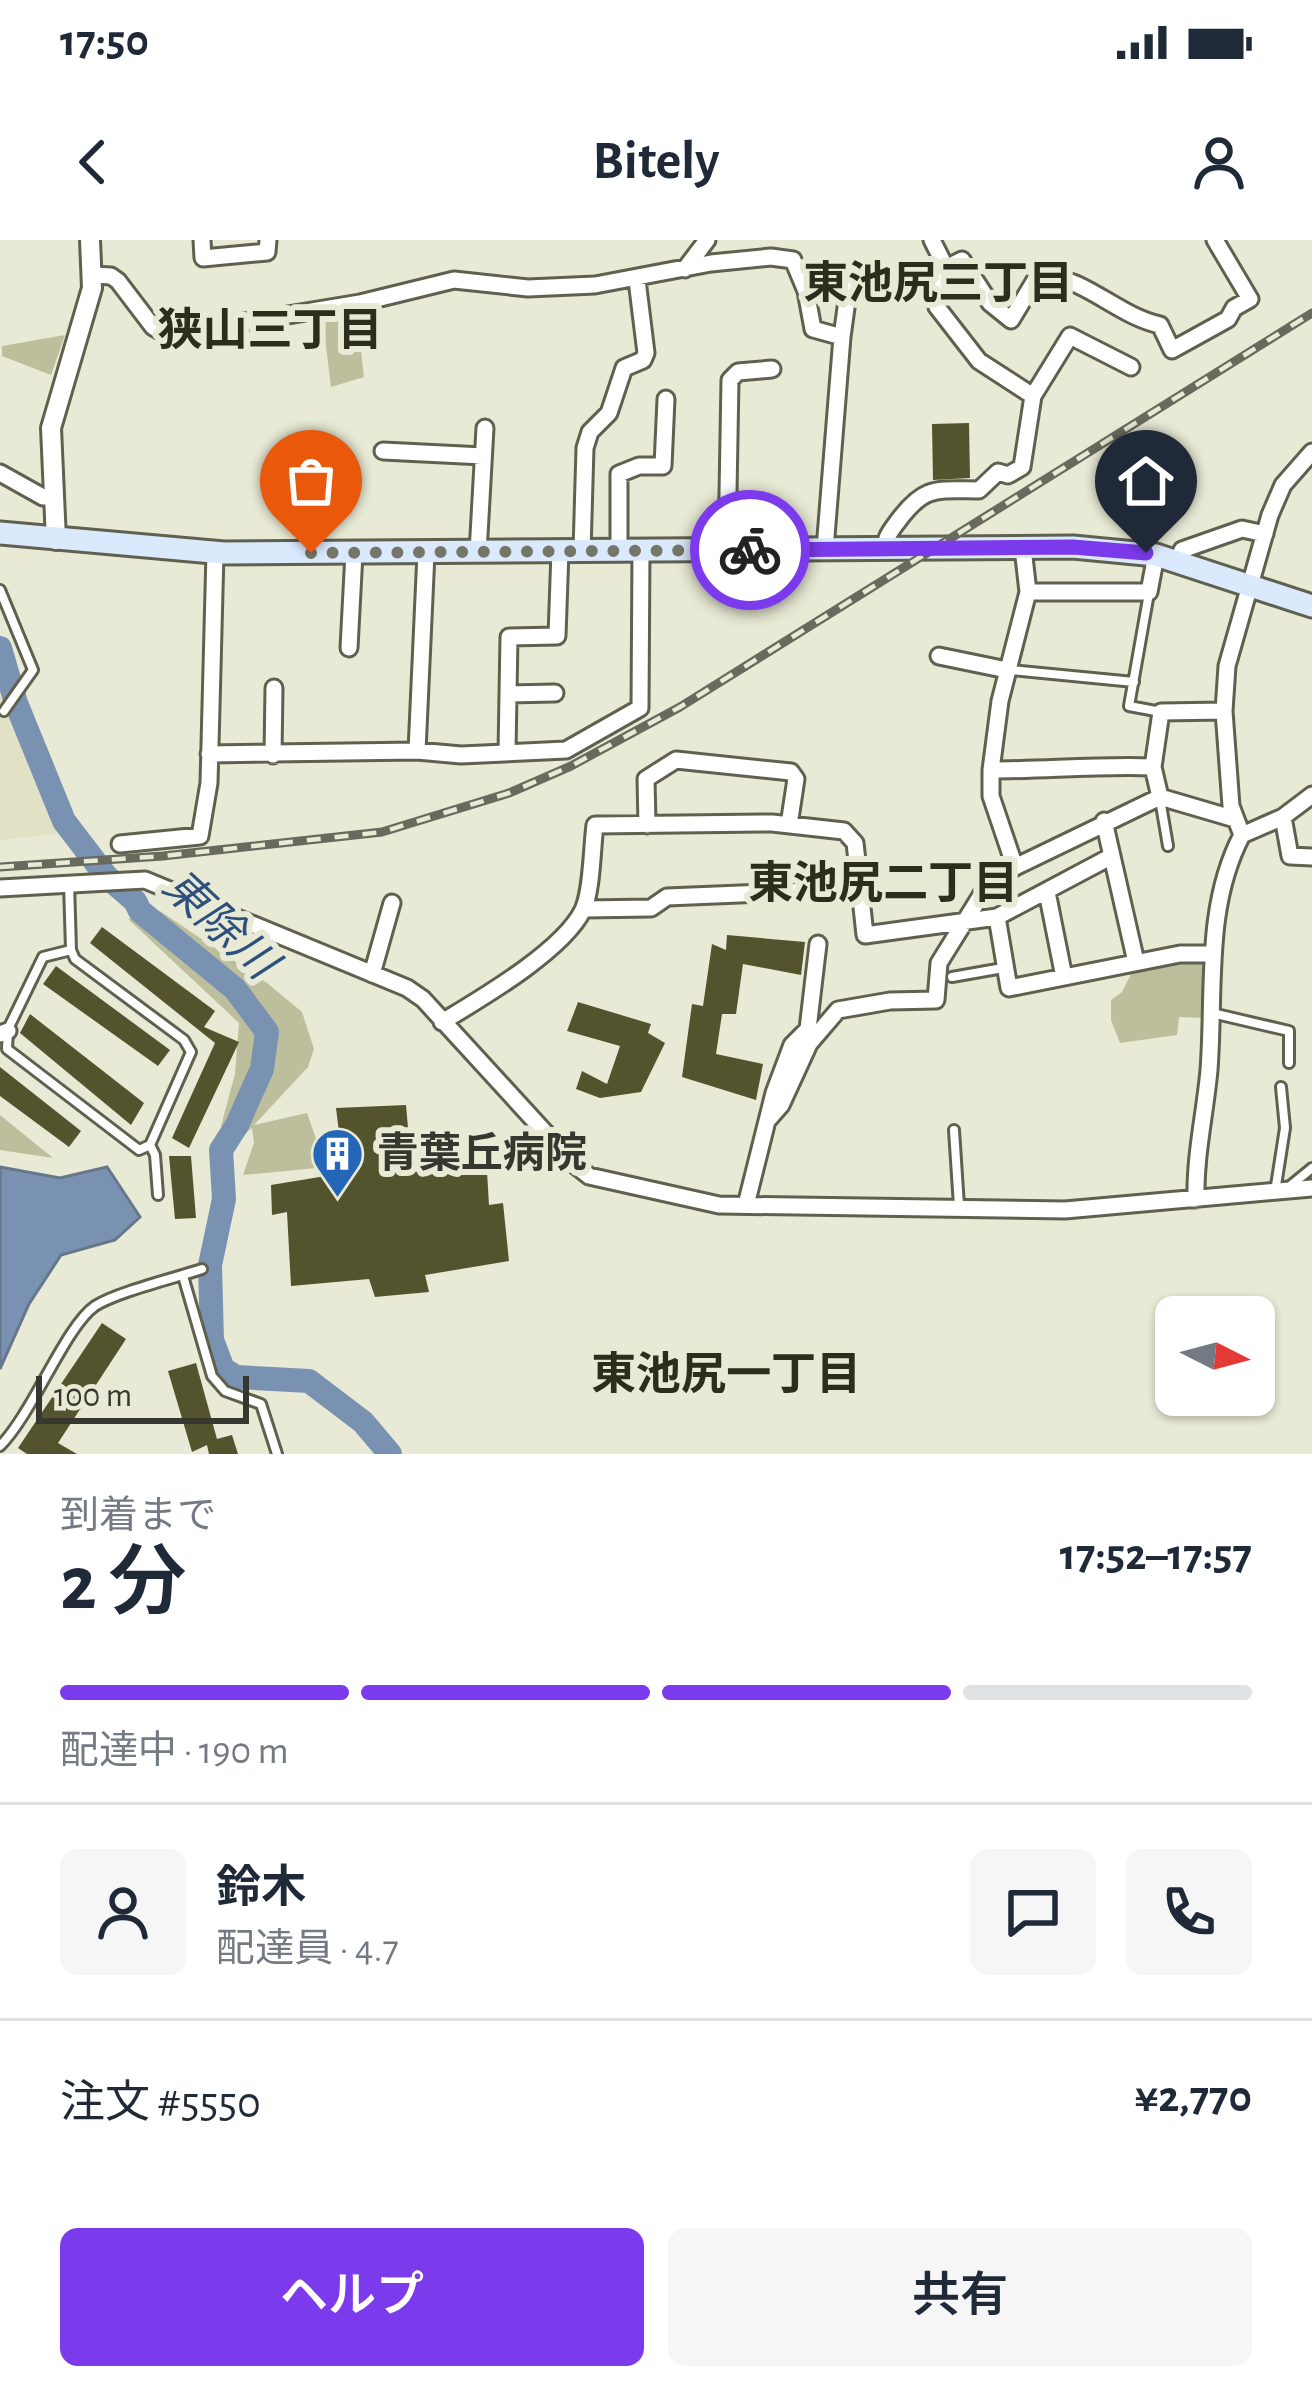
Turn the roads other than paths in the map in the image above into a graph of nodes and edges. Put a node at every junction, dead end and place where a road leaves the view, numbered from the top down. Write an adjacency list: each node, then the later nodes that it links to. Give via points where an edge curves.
1 (90, 240): 9 (street)
2 (202, 240): 3 (street, via 203,258 267,251)
3 (268, 240)
4 (707, 240): 7 (street)
5 (932, 240): 8 (street)
6 (1215, 240): 8 (street, via 1250,299 1172,350 1160,325 1072,282 1040,272 1011,320 962,260)
7 (686, 268): 10 (street); 12 (street, via 793,260 813,329)
8 (946, 268): 15 (street, via 938,307 979,362)
9 (93, 275): 10 (street, via 118,281 166,334 454,280 528,288); 22 (street, via 51,428)
10 (637, 280): 31 (street, via 646,353 624,368 609,412 590,432)
11 (849, 286): 12 (street)
12 (842, 337): 27 (street)
13 (1131, 367): 15 (street, via 1070,336)
14 (772, 369): 30 (street, via 730,380)
15 (1034, 396): 28 (street, via 1022,467 998,472 979,490 916,497)
16 (665, 399): 29 (street, via 663,466 619,474)
17 (484, 428): 20 (street)
18 (383, 451): 20 (street)
19 (1312, 452): 24 (street, via 1283,485)
20 (483, 456): 35 (street)
21 (0, 473): 22 (street)
22 (53, 496): 25 (street)
23 (0, 533): 25 (main road)
24 (1265, 534): 36 (street, via 1242,529); 37 (street)
25 (56, 540): 32 (main road)
26 (1023, 548): 28 (main road); 36 (main road); 39 (street)
27 (825, 549): 28 (main road); 30 (main road)
28 (885, 549)
29 (630, 550): 30 (main road); 31 (main road); 53 (street, via 640,709 566,750)
30 (727, 550)
31 (571, 551): 35 (main road); 48 (street, via 557,636 509,637)
32 (215, 553): 33 (main road); 54 (street)
33 (354, 553): 34 (main road); 42 (street)
34 (426, 553): 35 (main road); 52 (street)
35 (478, 553)
36 (1167, 558): 37 (main road); 40 (street)
37 (1251, 586): 41 (main road); 50 (street, via 1227,666)
38 (0, 590): 49 (lane, via 33,670)
39 (1028, 592): 40 (street); 44 (street)
40 (1149, 592): 45 (lane)
41 (1312, 606)
42 (349, 648)
43 (939, 656): 44 (street)
44 (1007, 670): 45 (lane); 57 (street)
45 (1134, 682): 51 (lane, via 1130,706)
46 (274, 688): 55 (street)
47 (555, 693): 48 (street)
48 (508, 694): 53 (street)
49 (6, 708)
50 (1224, 711): 51 (street); 64 (street)
51 (1161, 712): 56 (street)
52 (417, 751): 53 (street); 55 (street)
53 (507, 752)
54 (209, 754): 55 (street); 65 (street, via 200,836)
55 (273, 755)
56 (1153, 767): 57 (street); 59 (street)
57 (991, 770): 69 (street, via 991,796)
58 (1312, 795): 60 (street)
59 (1160, 797): 61 (street); 64 (street); 66 (lane)
60 (1283, 817): 64 (street); 68 (street, via 1290,856)
61 (1104, 821): 67 (street); 69 (street)
62 (647, 825): 63 (street); 63 (street, via 646,779 676,760 791,772); 75 (street, via 595,825)
63 (789, 825): 72 (street, via 844,831 855,843)
64 (1238, 827): 80 (street)
65 (120, 844)
66 (1168, 846)
67 (1112, 856): 73 (street); 81 (street)
68 (1312, 857)
69 (1015, 867): 77 (street, via 986,889)
70 (69, 883): 71 (street); 79 (lane); 83 (street, via 145,880)
71 (0, 888)
72 (860, 889): 75 (street); 77 (street, via 865,935)
73 (1047, 892): 76 (street); 85 (street)
74 (392, 903): 83 (street)
75 (584, 909): 87 (street, via 498,988)
76 (997, 917): 77 (street); 82 (street)
77 (968, 921): 91 (street, via 939,963 936,1000 838,1010 809,1044)
78 (818, 944): 91 (street, via 808,1029 793,1046)
79 (71, 950): 88 (lane, via 43,957); 93 (lane, via 191,1052)
80 (1213, 954): 81 (street); 86 (street)
81 (1136, 962): 85 (street)
82 (1003, 968): 84 (lane); 85 (street, via 1009,988)
83 (372, 974): 87 (street, via 415,993)
84 (952, 976)
85 (1064, 977)
86 (1211, 1012): 89 (lane, via 1289,1031); 98 (street)
87 (442, 1022): 99 (street, via 589,1176)
88 (4, 1033): 93 (lane, via 9,1053 139,1150)
89 (1289, 1063)
90 (1281, 1087): 96 (lane)
91 (767, 1121): 99 (street)
92 (954, 1130): 100 (lane)
93 (150, 1144): 97 (lane)
94 (1312, 1168): 96 (lane)
95 (1312, 1188): 96 (street)
96 (1279, 1192): 98 (street)
97 (158, 1196)
98 (1196, 1199): 100 (street, via 1065,1210)
99 (746, 1205): 100 (street)
100 (959, 1208)
101 (202, 1269): 102 (lane)
102 (183, 1276): 103 (lane, via 87,1313); 104 (lane, via 212,1376 225,1391 261,1404)
103 (0, 1446)
104 (277, 1454)

